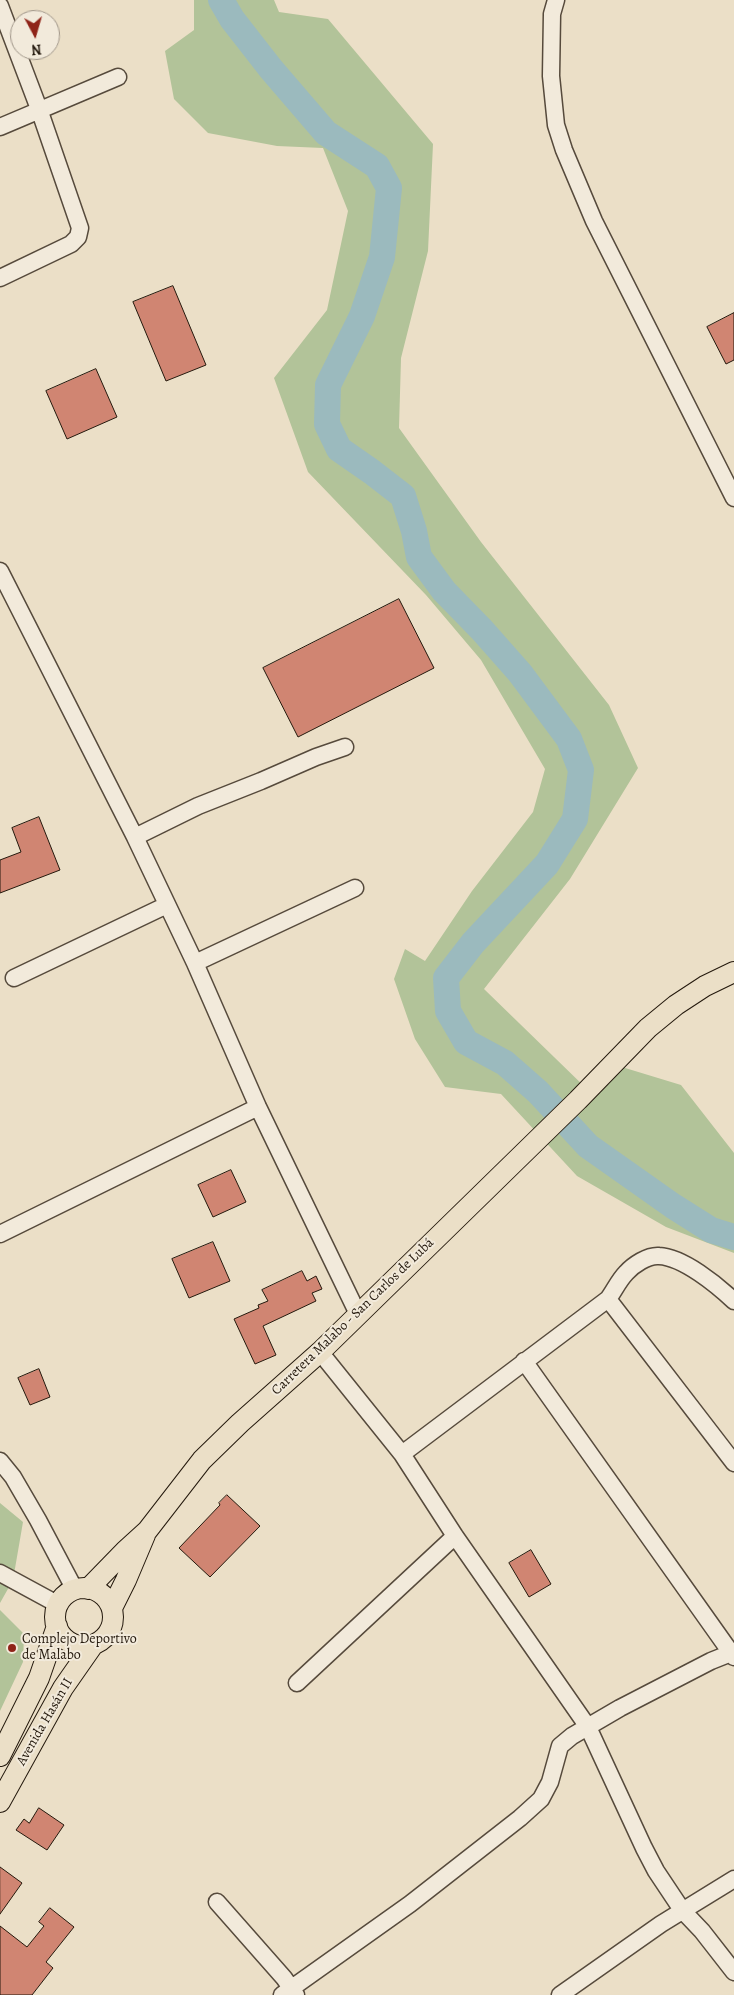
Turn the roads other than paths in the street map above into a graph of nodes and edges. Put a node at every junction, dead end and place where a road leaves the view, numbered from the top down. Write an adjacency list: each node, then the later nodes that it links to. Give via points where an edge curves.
1 (556, 0): 7 (street, via 552,14 551,76 556,124 564,150 594,221)
2 (0, 6): 4 (street)
3 (118, 77): 4 (street)
4 (39, 109): 5 (street); 6 (street, via 80,228 78,237 71,244)
5 (0, 127)
6 (0, 278)
7 (734, 498)
8 (0, 571): 10 (street)
9 (345, 747): 10 (street, via 198,806)
10 (135, 837): 12 (street)
11 (356, 888): 13 (street)
12 (168, 905): 13 (street); 15 (street)
13 (195, 963): 16 (street)
14 (734, 972): 20 (main road, Carretera Malabo - San Carlos de Lubá, via 705,986 648,1028)
15 (14, 978)
16 (258, 1107): 17 (street); 20 (street)
17 (0, 1234)
18 (608, 1299): 19 (street, via 626,1273 643,1260 657,1255 683,1264 719,1287); 22 (street); 25 (street)
19 (734, 1301)
20 (358, 1314): 21 (main road, Carretera Malabo - San Carlos de Lubá)
21 (320, 1352): 23 (street); 26 (main road, Carretera Malabo - San Carlos de Lubá, via 202,1460)
22 (524, 1361): 23 (street); 34 (street)
23 (402, 1454): 27 (street)
24 (0, 1461): 29 (street, via 13,1476)
25 (734, 1463)
26 (147, 1531): 29 (main road, Carretera Malabo - San Carlos de Lubá); 31 (main road, Carretera Malabo - San Carlos de Lubá)
27 (455, 1536): 35 (street); 36 (street)
28 (0, 1573): 30 (street)
29 (82, 1590): 30 (main road, via 64,1597); 31 (main road, via 105,1598)
30 (59, 1605): 32 (main road)
31 (112, 1608): 33 (main road, via 113,1621 109,1633)
32 (57, 1626): 33 (main road, via 68,1641 81,1646); 37 (main road, Avenida Hasán II, via 39,1678)
33 (94, 1645): 38 (main road, Avenida Hasán II, via 58,1697)
34 (733, 1655): 36 (street, via 711,1661)
35 (297, 1683)
36 (588, 1727): 41 (street, via 644,1848); 43 (street, via 560,1746 550,1782 540,1799 520,1818)
37 (0, 1756)
38 (0, 1802)
39 (734, 1879): 41 (street)
40 (217, 1902): 43 (street, via 284,1978)
41 (682, 1910): 42 (street); 44 (street)
42 (734, 1972)
43 (289, 1993)
44 (560, 1995)

